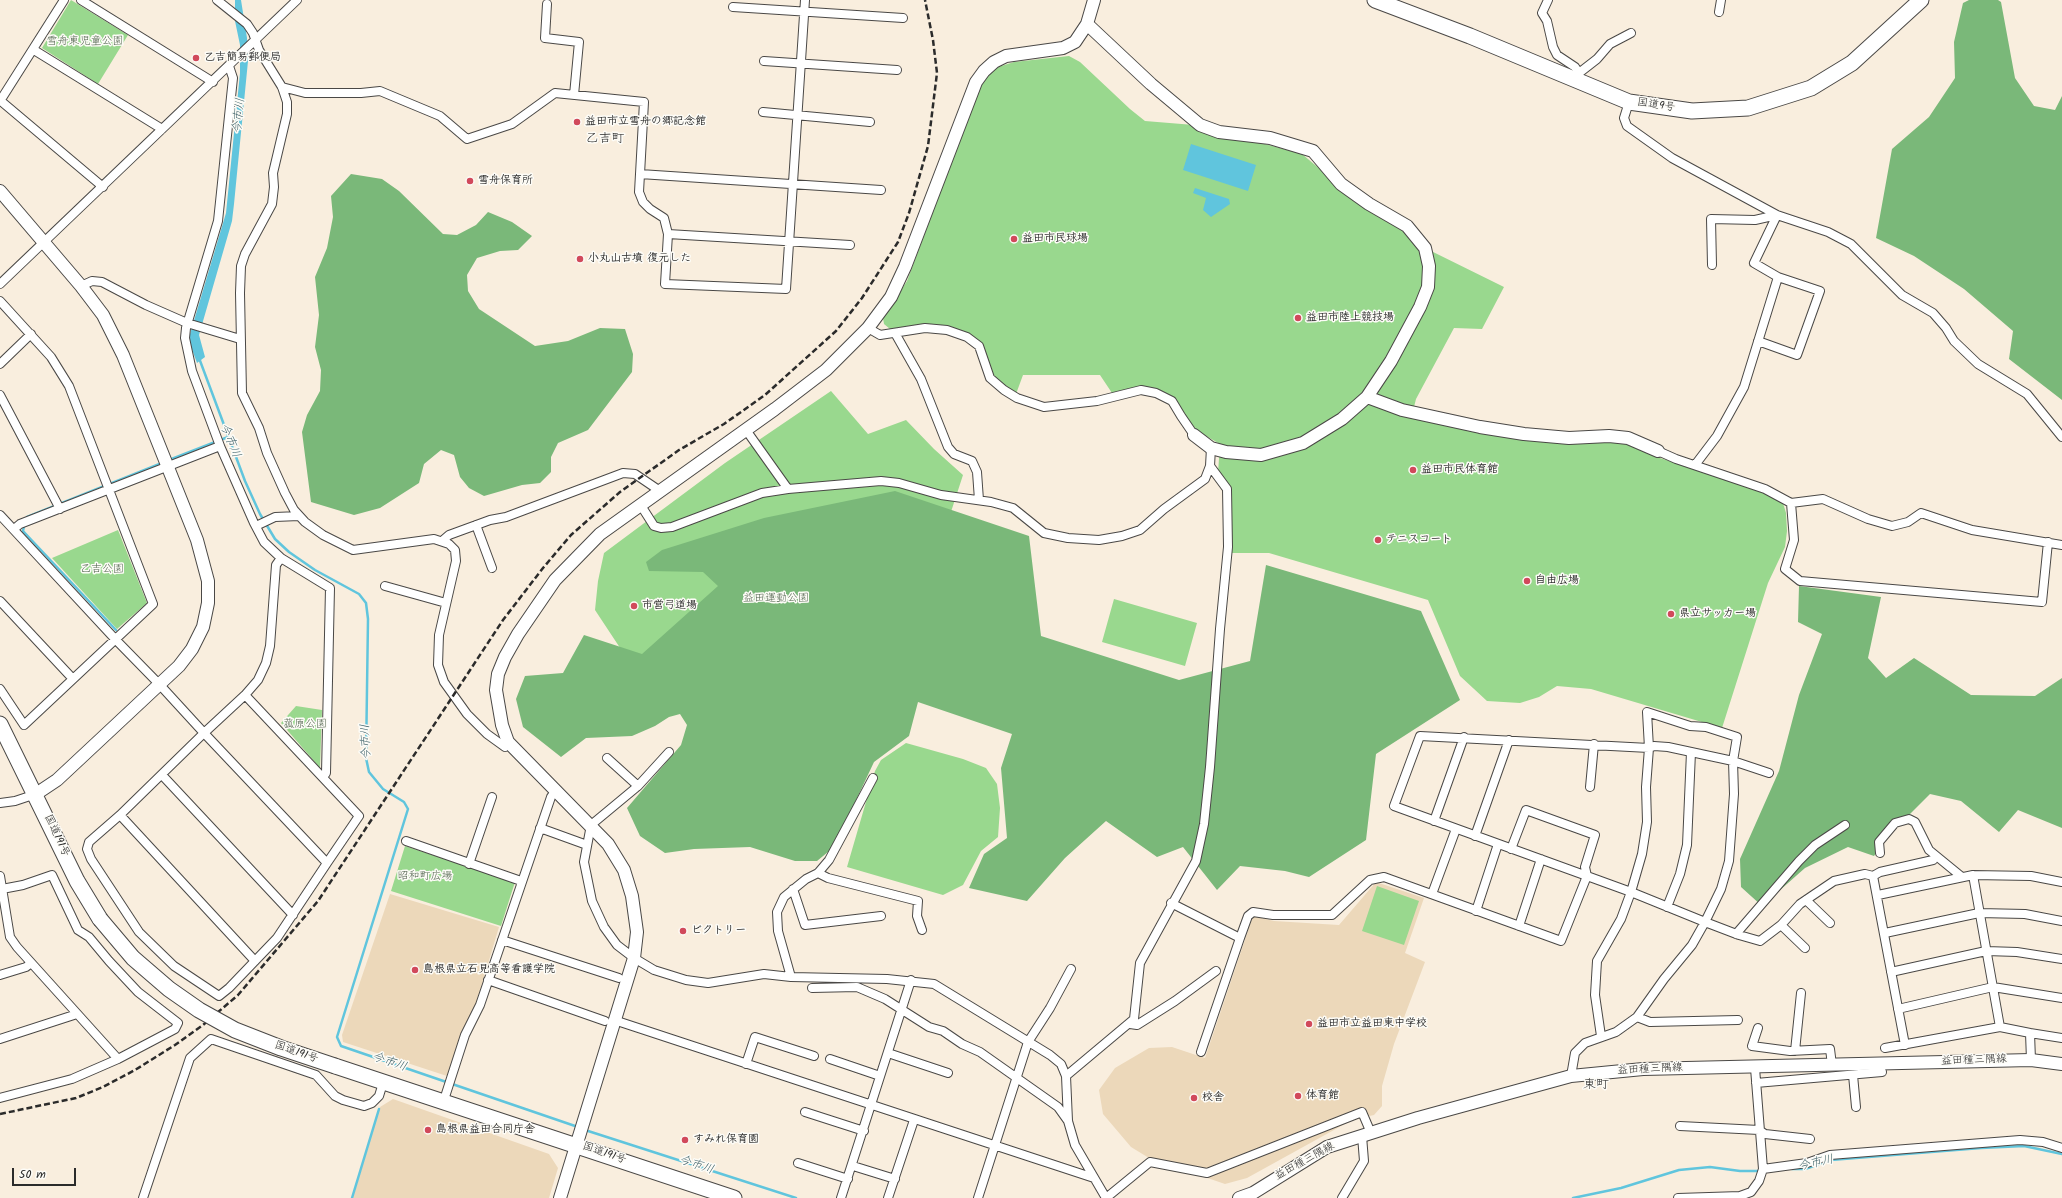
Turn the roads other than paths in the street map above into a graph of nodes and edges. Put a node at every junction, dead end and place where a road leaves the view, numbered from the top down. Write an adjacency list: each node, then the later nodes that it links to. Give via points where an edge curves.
1 (64, 0): 19 (street)
2 (81, 0): 25 (street)
3 (217, 0): 18 (street, via 247,24)
4 (297, 0): 18 (street)
5 (805, 0): 13 (street)
6 (1094, 0): 16 (street)
7 (1375, 0): 24 (highway, 国道9号)
8 (1548, 0): 24 (street, via 1542,13 1547,21 1553,47 1557,55 1575,67)
9 (1721, 0): 14 (street)
10 (1921, 0): 29 (highway, 国道9号, via 1852,63 1811,88 1748,108 1692,111)
11 (547, 4): 27 (street, via 545,38 579,42)
12 (733, 7): 13 (street)
13 (804, 12): 15 (street); 22 (street)
14 (1719, 12)
15 (903, 18)
16 (1087, 24): 50 (street, via 1075,42 1063,48 1006,56 994,62 976,82 905,267 891,297); 57 (street, via 1151,84 1200,125 1219,132 1270,138 1313,151 1341,184 1407,226 1417,237 1425,248 1429,266 1428,287 1417,314 1391,361)
17 (1631, 33): 24 (street, via 1610,44)
18 (253, 42): 21 (street); 26 (street)
19 (34, 50): 28 (street); 33 (street)
20 (764, 61): 22 (street)
21 (232, 63): 25 (street); 49 (street, via 233,78 220,210)
22 (801, 64): 23 (street); 31 (street)
23 (897, 70)
24 (1578, 77): 29 (highway, 国道9号)
25 (213, 82): 33 (street)
26 (282, 87): 27 (street, via 305,93 380,91 440,116 467,139 512,124 555,94); 53 (street, via 287,102 287,114 273,173 272,204 245,254 242,266)
27 (574, 95): 34 (street, via 644,102)
28 (0, 101): 36 (street)
29 (1629, 102): 39 (street, via 1624,118 1628,126 1672,158)
30 (763, 112): 31 (street)
31 (798, 116): 32 (street); 35 (street)
32 (870, 122)
33 (162, 130): 36 (street)
34 (640, 174): 35 (street); 40 (street, via 639,192 643,202 650,210 664,218)
35 (794, 184): 37 (street); 41 (street)
36 (103, 187): 42 (street)
37 (881, 190)
38 (0, 191): 42 (street)
39 (1777, 215): 44 (street, via 1755,220 1711,219); 45 (street, via 1754,263); 60 (street, via 1828,232 1851,244 1902,295 1933,313 1954,341 1978,364 2027,394)
40 (668, 234): 41 (street); 41 (street, via 665,284 786,289)
41 (790, 241): 43 (street)
42 (43, 242): 46 (street); 47 (street)
43 (850, 245)
44 (1712, 265)
45 (1778, 277): 54 (street); 54 (street, via 1820,291 1797,355)
46 (0, 284)
47 (81, 286): 49 (street, via 92,281 102,282); 65 (street, via 102,315 123,355)
48 (0, 301): 52 (street)
49 (190, 324): 53 (street); 61 (street, via 185,338 192,371)
50 (868, 328): 51 (street, via 880,335); 58 (street, via 826,370)
51 (895, 333): 59 (street, via 925,328 948,330 967,337 979,346 990,378 1017,398 1044,407 1097,401 1141,390 1156,393 1172,401); 70 (street, via 921,379 948,447 954,454 972,461 977,472)
52 (31, 334): 55 (street); 68 (street, via 51,357 69,386)
53 (240, 339): 75 (street, via 242,393 285,494)
54 (1758, 341): 64 (street, via 1744,387 1717,436)
55 (0, 364)
56 (0, 395): 73 (street)
57 (1367, 397): 62 (street, via 1342,419 1303,443 1280,451 1261,455); 63 (street, via 1402,410 1480,427 1569,438 1628,438)
58 (746, 430): 67 (street); 69 (street)
59 (1194, 434): 62 (street)
60 (2062, 437)
61 (220, 446): 65 (street); 76 (street)
62 (1211, 448): 66 (street)
63 (1658, 451): 64 (street, via 1676,460)
64 (1695, 465): 71 (street, via 1765,489)
65 (167, 466): 68 (street); 89 (street, via 205,563 208,603 203,627 192,649)
66 (1210, 466): 70 (street, via 1205,479 1140,530 1099,540 1044,533 1013,508); 143 (street, via 1227,489 1228,540 1210,767 1204,824 1196,861)
67 (788, 489): 70 (street, via 881,481 899,483 941,495); 72 (street, via 762,493 672,527 654,526)
68 (109, 490): 73 (street); 87 (street, via 153,604)
69 (660, 491): 72 (street); 77 (street, via 635,474 623,473 506,517)
70 (979, 500)
71 (1790, 503): 80 (street, via 1823,499 1868,519 1892,526 1908,522 1921,513 1972,530); 80 (street, via 1794,540 1785,568 1800,581 2042,602)
72 (640, 504): 96 (street, via 600,534 555,580 518,634 498,674 496,690 502,725)
73 (60, 508): 78 (street, via 20,524)
74 (0, 514): 78 (street)
75 (299, 516): 76 (street, via 273,518); 79 (street, via 323,535 353,550 426,539)
76 (257, 525): 82 (street, via 264,542)
77 (476, 525): 79 (street, via 449,535); 83 (street)
78 (14, 529): 87 (street)
79 (442, 541): 86 (street, via 455,550 456,561)
80 (2048, 542): 81 (street)
81 (2062, 545)
82 (281, 558): 91 (street, via 276,565 270,646 266,663 258,680); 105 (street, via 330,588 326,773)
83 (492, 568)
84 (385, 586): 86 (street)
85 (0, 601): 88 (street)
86 (446, 603): 96 (street, via 437,653 444,682 467,714 487,734 505,747)
87 (116, 640): 88 (street); 89 (street)
88 (73, 679): 90 (street, via 24,725)
89 (160, 685): 93 (street); 110 (street, via 57,780)
90 (0, 689)
91 (245, 695): 93 (street); 105 (street)
92 (0, 724): 110 (highway, 国道191号)
93 (204, 733): 104 (street); 127 (street)
94 (1464, 737): 95 (street); 114 (street); 114 (street, via 1420,736 1394,806)
95 (1509, 740): 97 (street); 119 (street)
96 (508, 742): 109 (street)
97 (1594, 744): 98 (street); 108 (street)
98 (1649, 748): 100 (street, via 1668,747); 102 (street, via 1647,712 1737,737); 139 (street, via 1647,822 1642,854)
99 (669, 752): 107 (street)
100 (1691, 752): 102 (street); 144 (street, via 1687,845 1680,874)
101 (607, 758): 107 (street)
102 (1733, 761): 103 (street); 150 (street, via 1730,861)
103 (1769, 773)
104 (162, 775): 113 (street); 147 (street)
105 (323, 777): 127 (street, via 359,816)
106 (873, 778): 129 (street, via 829,860)
107 (638, 786): 116 (street)
108 (1590, 787)
109 (556, 790): 116 (street); 117 (street, via 550,797)
110 (36, 794): 112 (street, via 15,801); 211 (highway, 国道191号, bridge, via 77,881 100,919 133,958 169,989 199,1010 235,1030)
111 (492, 797): 128 (street)
112 (0, 802)
113 (120, 815): 163 (street); 163 (street, via 89,842 87,849 90,859 139,932 174,966 219,996)
114 (1434, 821): 118 (street)
115 (1844, 825): 156 (street, via 1815,845 1799,861)
116 (591, 826): 122 (street); 161 (street, via 608,844 624,870 632,896 637,932)
117 (540, 828): 122 (street); 135 (street)
118 (1456, 828): 119 (street); 140 (street)
119 (1475, 836): 121 (street)
120 (406, 841): 128 (street)
121 (1498, 844): 123 (street); 145 (street)
122 (587, 845): 161 (street, via 584,862 592,901 604,927 617,945)
123 (1511, 849): 125 (street); 132 (street, via 1526,810 1595,835 1585,867)
124 (1880, 853): 134 (street, via 1879,842 1895,824 1909,819 1915,822 1929,850)
125 (1541, 859): 132 (street); 153 (street)
126 (1933, 860): 133 (street, via 1880,872)
127 (327, 863): 147 (street)
128 (469, 864): 135 (street)
129 (818, 873): 138 (street); 154 (street, via 828,878 918,901 918,916)
130 (1973, 875): 134 (street); 136 (street, via 2031,876); 146 (street)
131 (0, 876): 137 (street)
132 (1587, 876): 139 (street); 153 (street, via 1561,941)
133 (1873, 876): 141 (street); 142 (street, via 1865,874 1834,881)
134 (1962, 877): 141 (street)
135 (521, 881): 158 (street)
136 (2062, 882)
137 (2, 889): 164 (street, via 10,936); 197 (street, via 52,875 78,930 89,937 138,992 178,1023 175,1029)
138 (793, 889): 148 (street, via 805,925); 169 (street, via 784,897 777,912 778,932)
139 (1631, 892): 144 (street); 187 (street, via 1621,919 1597,961 1595,995)
140 (1432, 894): 145 (street); 157 (street, via 1384,877 1370,880 1332,915 1273,915 1253,912 1248,916)
141 (1878, 895): 155 (street)
142 (1806, 900): 151 (street); 152 (street)
143 (1171, 903): 157 (street); 183 (street, via 1140,963 1137,1003 1134,1019)
144 (1667, 907): 150 (street)
145 (1476, 911): 153 (street)
146 (1980, 913): 149 (street, via 2025,914); 155 (street); 160 (street)
147 (293, 915): 163 (street, via 277,938)
148 (881, 916)
149 (2062, 921)
150 (1705, 922): 156 (street); 180 (street, via 1692,946)
151 (1830, 923)
152 (1781, 925): 156 (street, via 1760,942); 159 (street)
153 (1519, 926)
154 (922, 930)
155 (1885, 933): 167 (street)
156 (1736, 934)
157 (1240, 938): 194 (street)
158 (502, 940): 170 (street); 171 (street)
159 (1804, 948)
160 (1986, 951): 162 (street, via 2017,952); 167 (street); 173 (street)
161 (634, 958): 169 (street, via 654,970 708,983 764,974); 181 (street)
162 (2062, 959)
163 (255, 961)
164 (31, 963): 168 (street); 179 (street)
165 (1071, 969): 190 (street)
166 (1216, 971): 183 (street, via 1137,1025)
167 (1891, 972): 177 (street)
168 (0, 975)
169 (791, 977): 172 (street)
170 (619, 978)
171 (488, 980): 181 (street); 214 (street, via 480,1005 465,1035)
172 (911, 980): 178 (street); 190 (street, via 934,984)
173 (1993, 987): 176 (street); 177 (street); 184 (street)
174 (812, 988): 178 (street, via 857,986)
175 (1801, 993): 193 (street)
176 (2062, 998)
177 (1898, 1009): 191 (street)
178 (902, 1010): 195 (street); 210 (street, via 929,1027 943,1031 980,1052)
179 (77, 1014): 189 (street); 197 (street)
180 (1637, 1017): 182 (street, via 1650,1022); 187 (street, via 1616,1032)
181 (610, 1020): 200 (street); 225 (street)
182 (1738, 1020)
183 (1130, 1024): 208 (street)
184 (2000, 1027): 186 (street); 191 (street)
185 (1758, 1028): 193 (street, via 1752,1046)
186 (2030, 1033): 188 (street); 199 (street)
187 (1601, 1036): 209 (street, via 1585,1042 1575,1053)
188 (2062, 1038)
189 (0, 1039)
190 (1028, 1042): 208 (street, via 1050,1055 1060,1064); 210 (street)
191 (1905, 1045): 192 (street)
192 (1885, 1048)
193 (1795, 1051): 202 (street, via 1830,1049)
194 (1201, 1052)
195 (888, 1053): 205 (street); 207 (street)
196 (814, 1056): 200 (street, via 754,1037)
197 (118, 1059): 213 (street, via 72,1078)
198 (830, 1059): 207 (street)
199 (2031, 1060): 201 (street, 益田種三隅線); 202 (street, 益田種三隅線)
200 (746, 1064): 215 (street)
201 (2062, 1064)
202 (1832, 1065): 203 (street, 益田種三隅線)
203 (1755, 1068): 209 (street, 益田種三隅線, via 1643,1069); 212 (street)
204 (1882, 1072): 206 (street)
205 (948, 1073)
206 (1853, 1075): 212 (street); 216 (street)
207 (880, 1076): 215 (street)
208 (1066, 1076): 219 (street)
209 (1572, 1076): 223 (street, 益田種三隅線)
210 (1016, 1079): 219 (street, via 1058,1108); 226 (street)
211 (383, 1083): 214 (highway, 国道191号); 234 (street, via 378,1096 372,1103 364,1106 335,1096 316,1075 211,1039 190,1058)
212 (1756, 1083): 221 (street)
213 (0, 1098)
214 (443, 1103): 225 (highway, 国道191号)
215 (871, 1105): 218 (street); 222 (street)
216 (1856, 1108)
217 (805, 1112): 222 (street)
218 (914, 1120): 226 (street); 233 (street)
219 (1068, 1121): 231 (street, via 1075,1145)
220 (1680, 1126): 221 (street)
221 (1759, 1130): 224 (street, via 1765,1134); 230 (street)
222 (864, 1131): 229 (street)
223 (1366, 1134): 240 (street, via 1362,1112 1207,1173 1150,1162); 241 (street, 益田種三隅線, via 1327,1147 1253,1193); 242 (street, via 1364,1161)
224 (1810, 1139)
225 (577, 1145): 235 (street); 236 (highway, 国道191号)
226 (996, 1146): 231 (street); 239 (street)
227 (2062, 1148): 230 (street, via 2043,1142 2020,1140 1830,1155 1807,1163)
228 (798, 1163): 232 (street)
229 (853, 1166): 232 (street); 233 (street)
230 (1763, 1169): 243 (street, via 1759,1181 1751,1192 1740,1196)
231 (1094, 1178): 240 (street)
232 (848, 1179): 237 (street)
233 (895, 1179): 238 (street)
234 (143, 1198)
235 (560, 1198)
236 (734, 1198)
237 (841, 1198)
238 (888, 1198)
239 (978, 1198)
240 (1106, 1198)
241 (1238, 1198)
242 (1342, 1198)
243 (1678, 1198)

